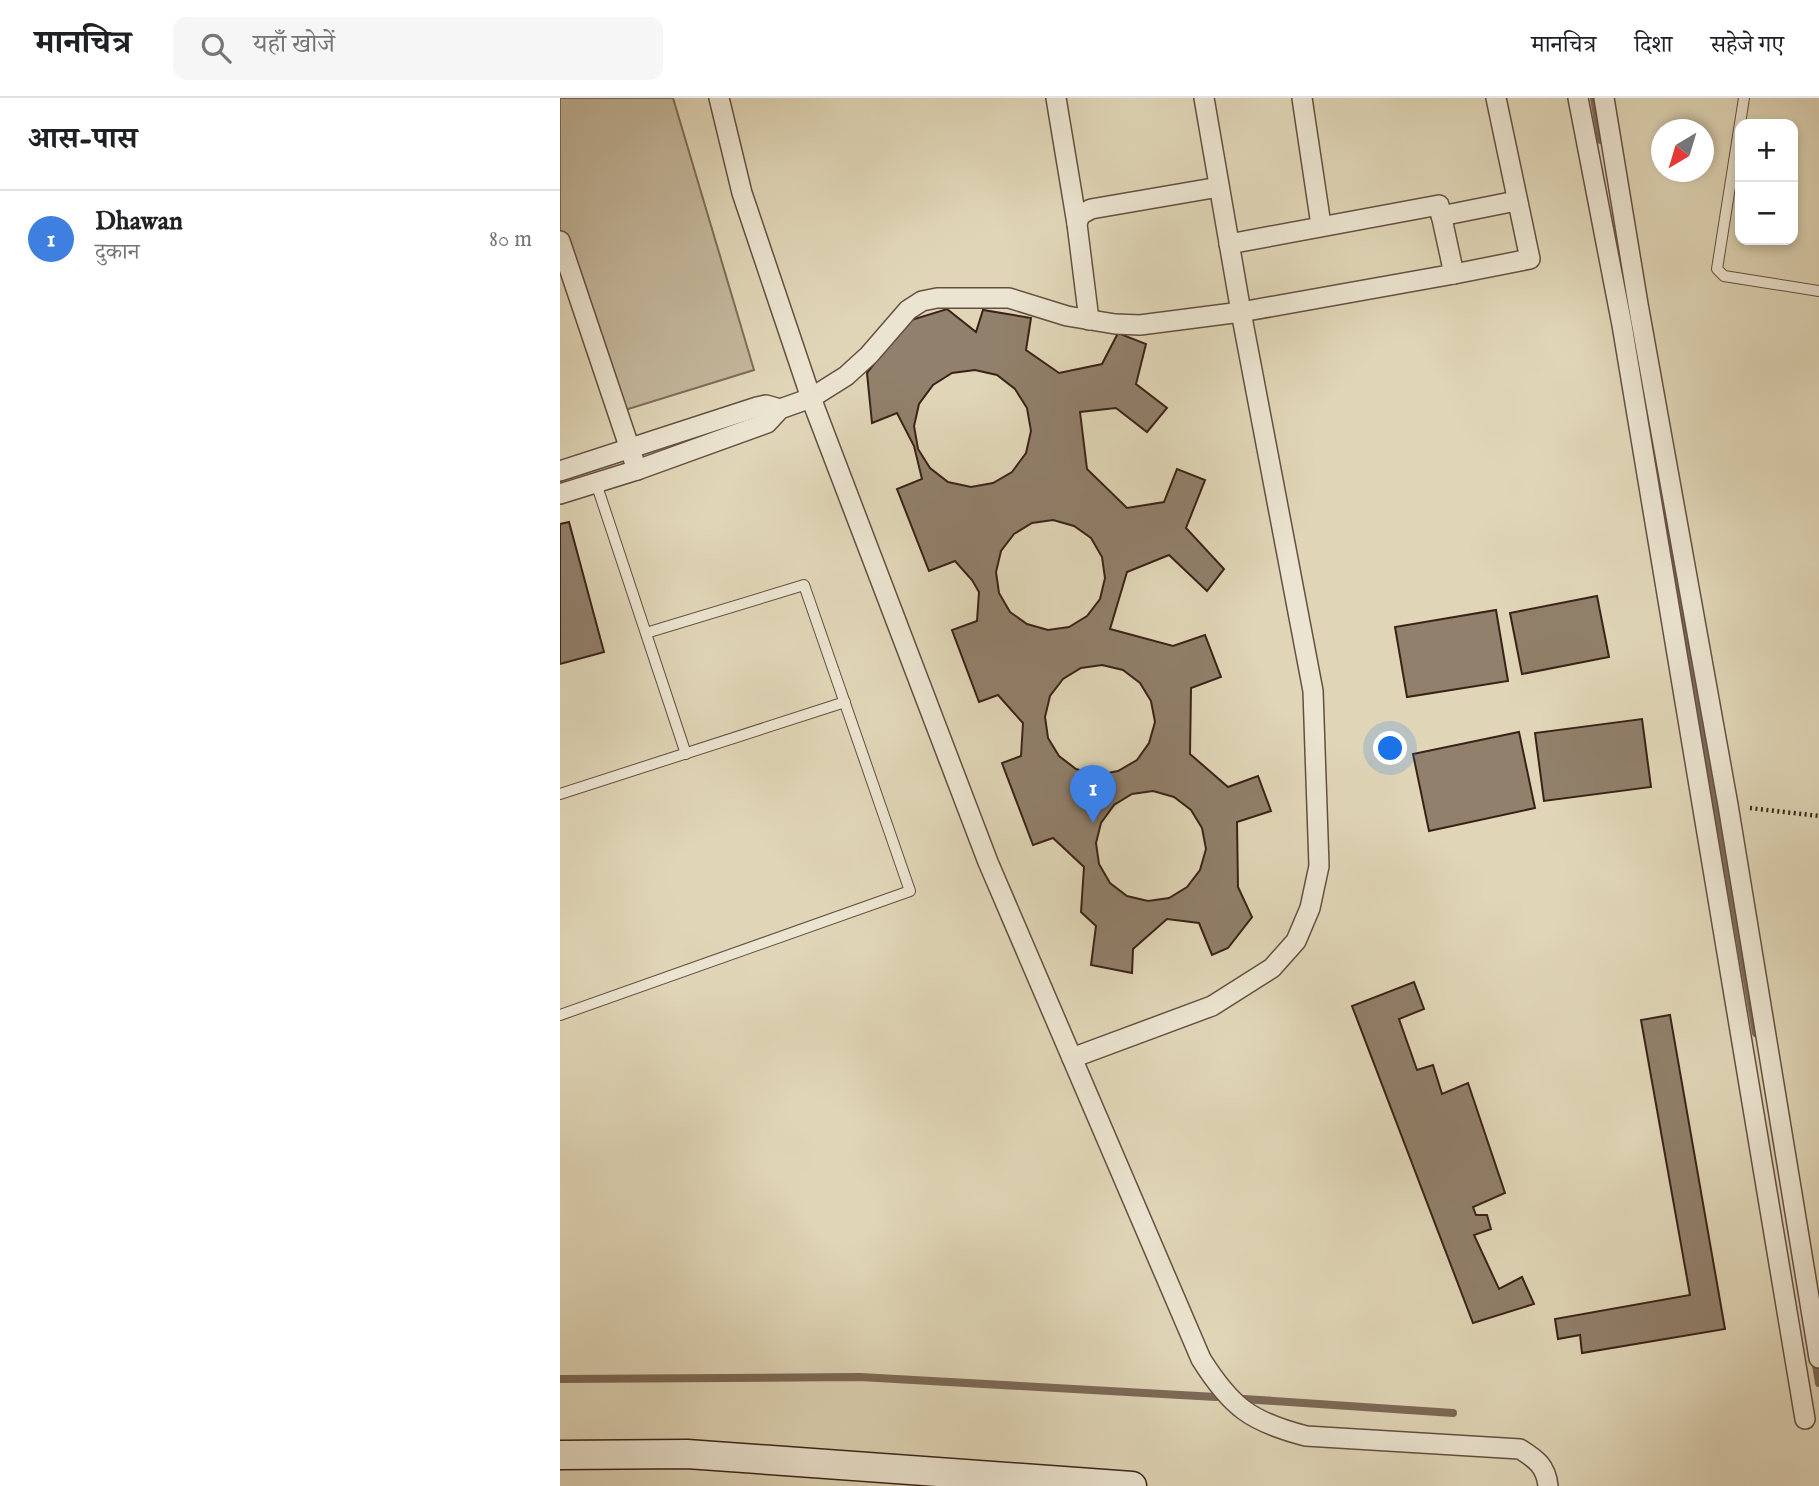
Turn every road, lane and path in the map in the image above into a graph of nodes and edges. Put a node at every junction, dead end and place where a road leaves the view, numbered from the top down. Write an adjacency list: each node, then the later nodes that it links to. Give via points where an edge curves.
1 (719, 98): 21 (street, via 742,193)
2 (1203, 98): 9 (street)
3 (1301, 98): 13 (street)
4 (1496, 98): 10 (street)
5 (1578, 98): 37 (street, via 1622,326)
6 (1604, 98): 32 (street)
7 (1744, 98): 18 (lane, via 1717,269 1724,276)
8 (1059, 99): 12 (street)
9 (1219, 187): 12 (street, via 1091,209 1080,215); 15 (street)
10 (1516, 201): 11 (street); 16 (street, via 1530,259)
11 (1441, 216): 13 (street, via 1439,205); 16 (street)
12 (1077, 224): 20 (street)
13 (1321, 226): 15 (street)
14 (560, 242): 17 (street)
15 (1229, 244): 19 (street)
16 (1454, 274): 19 (street)
17 (566, 280): 23 (street)
18 (1819, 291)
19 (1241, 312): 20 (street, via 1140,325); 35 (street, via 1313,691 1319,866 1310,908 1296,941 1272,968 1212,1006)
20 (1088, 320): 21 (street, via 1009,298 922,301 908,310 858,366)
21 (811, 398): 22 (street); 35 (street, via 988,862)
22 (780, 409): 23 (street, via 757,407); 24 (street, via 767,422)
23 (631, 449): 24 (street); 25 (street)
24 (638, 470): 26 (street)
25 (560, 471)
26 (596, 482): 27 (street); 28 (lane)
27 (560, 494)
28 (646, 633): 29 (lane, via 804,585); 30 (lane)
29 (845, 702): 30 (lane); 34 (lane, via 910,891)
30 (686, 754): 31 (lane)
31 (560, 794)
32 (1728, 805): 33 (path); 36 (street)
33 (1819, 816)
34 (561, 1013)
35 (1072, 1058): 40 (street, via 1200,1359 1241,1411 1278,1429 1306,1436 1520,1449 1537,1459)
36 (1819, 1358)
37 (1805, 1419)
38 (560, 1455): 39 (main road, via 687,1454)
39 (1132, 1486)
40 (1548, 1486)

